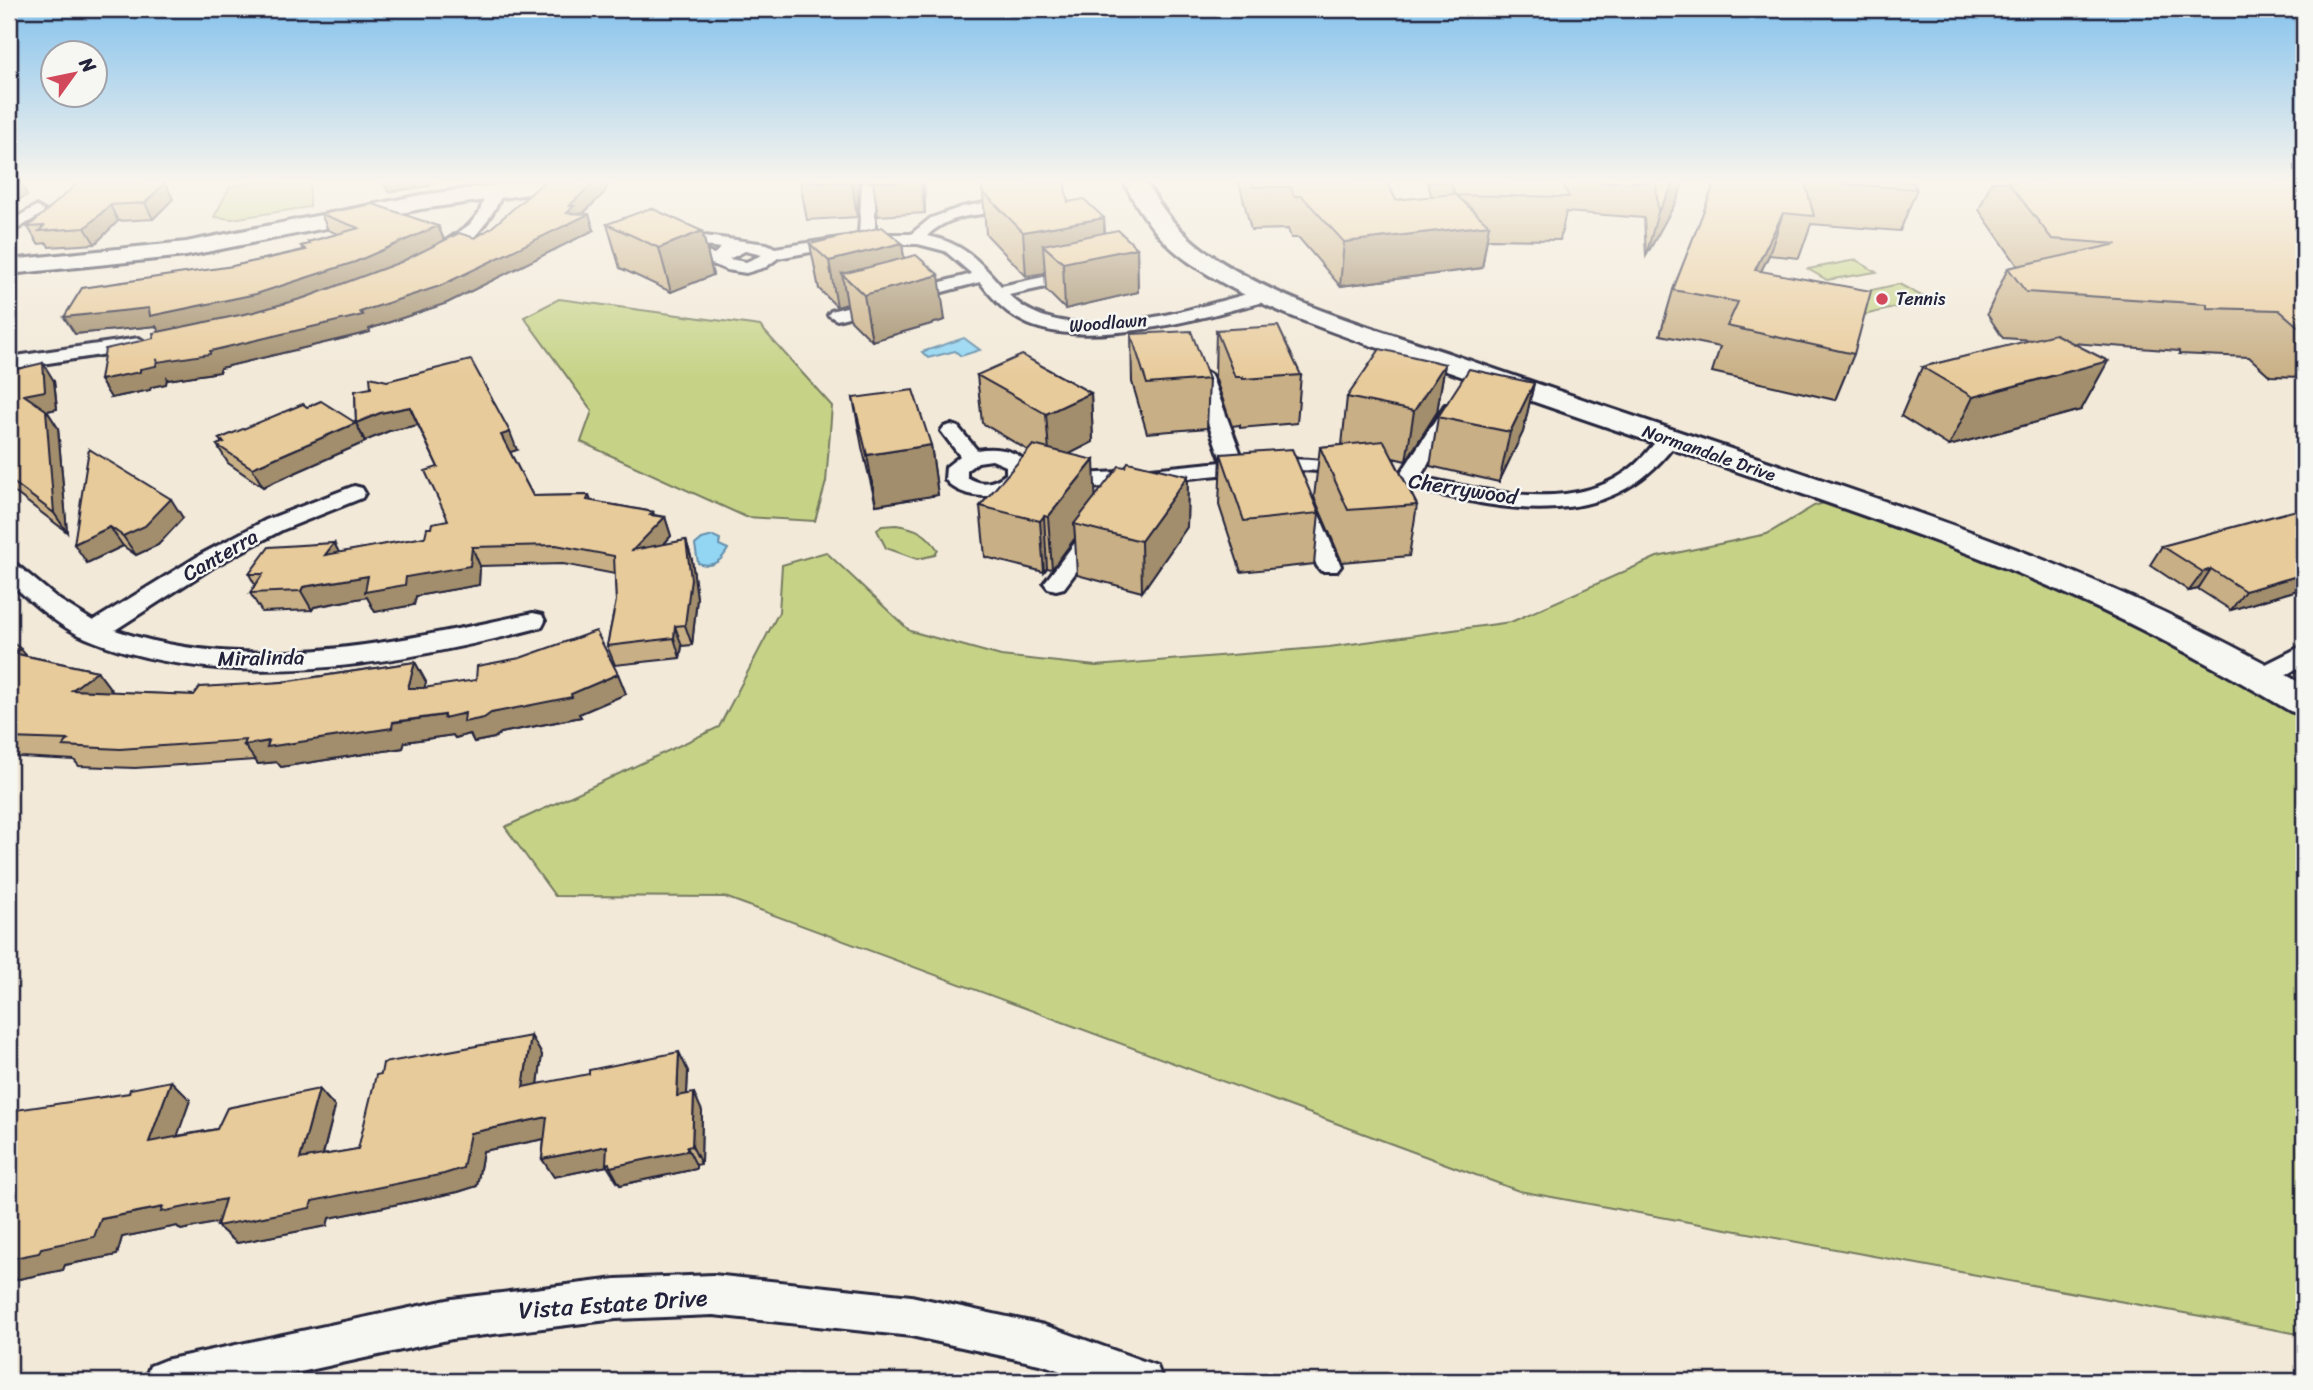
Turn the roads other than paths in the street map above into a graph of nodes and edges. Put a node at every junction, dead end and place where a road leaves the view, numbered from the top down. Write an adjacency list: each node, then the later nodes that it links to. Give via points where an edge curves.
1 (192, 247): 12 (street)
2 (449, 247): 11 (street)
3 (677, 247): 10 (street, via 674,249)
4 (742, 247): 10 (street, via 729,250)
5 (759, 247): 9 (street)
6 (819, 247): 9 (street, Woodlawn)
7 (946, 247): 14 (street, Woodlawn, via 955,249)
8 (1188, 247): 16 (street, Normandale Drive)
9 (770, 254): 10 (street, via 762,263 746,267)
10 (721, 261)
11 (419, 265)
12 (9, 267)
13 (1101, 270): 15 (street)
14 (983, 276): 15 (street, Woodlawn); 17 (street)
15 (997, 292): 16 (street, Woodlawn, via 1025,317 1079,329 1230,307)
16 (1266, 293): 23 (street, Normandale Drive, via 1342,325)
17 (837, 315)
18 (159, 341): 19 (street)
19 (9, 363)
20 (1201, 375): 26 (street)
21 (1452, 409): 29 (street)
22 (951, 430): 24 (street)
23 (1668, 440): 29 (street, Cherrywood, via 1639,473 1623,483 1570,498 1482,497); 37 (street, Normandale Drive, via 1906,520 2086,589)
24 (972, 457): 27 (street, via 993,454 1011,459 1017,464); 27 (street, via 957,467 956,479 962,484 992,489)
25 (1287, 464): 26 (street, Cherrywood); 29 (street, Cherrywood, via 1343,467); 31 (street)
26 (1235, 468): 28 (street, Cherrywood)
27 (1017, 476): 28 (street, Cherrywood, via 1048,481)
28 (1113, 480): 33 (street, via 1112,508)
29 (1407, 481)
30 (354, 493): 35 (street, Canterra, via 274,525 208,560)
31 (1329, 566)
32 (9, 570): 35 (street, Miralinda)
33 (1056, 583)
34 (533, 621): 35 (street, Miralinda, via 350,656 268,661 207,659)
35 (94, 632)
36 (2304, 653): 37 (street)
37 (2261, 677): 38 (street, Normandale Drive)
38 (2304, 702)
39 (165, 1381): 40 (street, Vista Estate Drive, via 452,1319 616,1299 713,1295 911,1315 1044,1345)
40 (1142, 1381)

